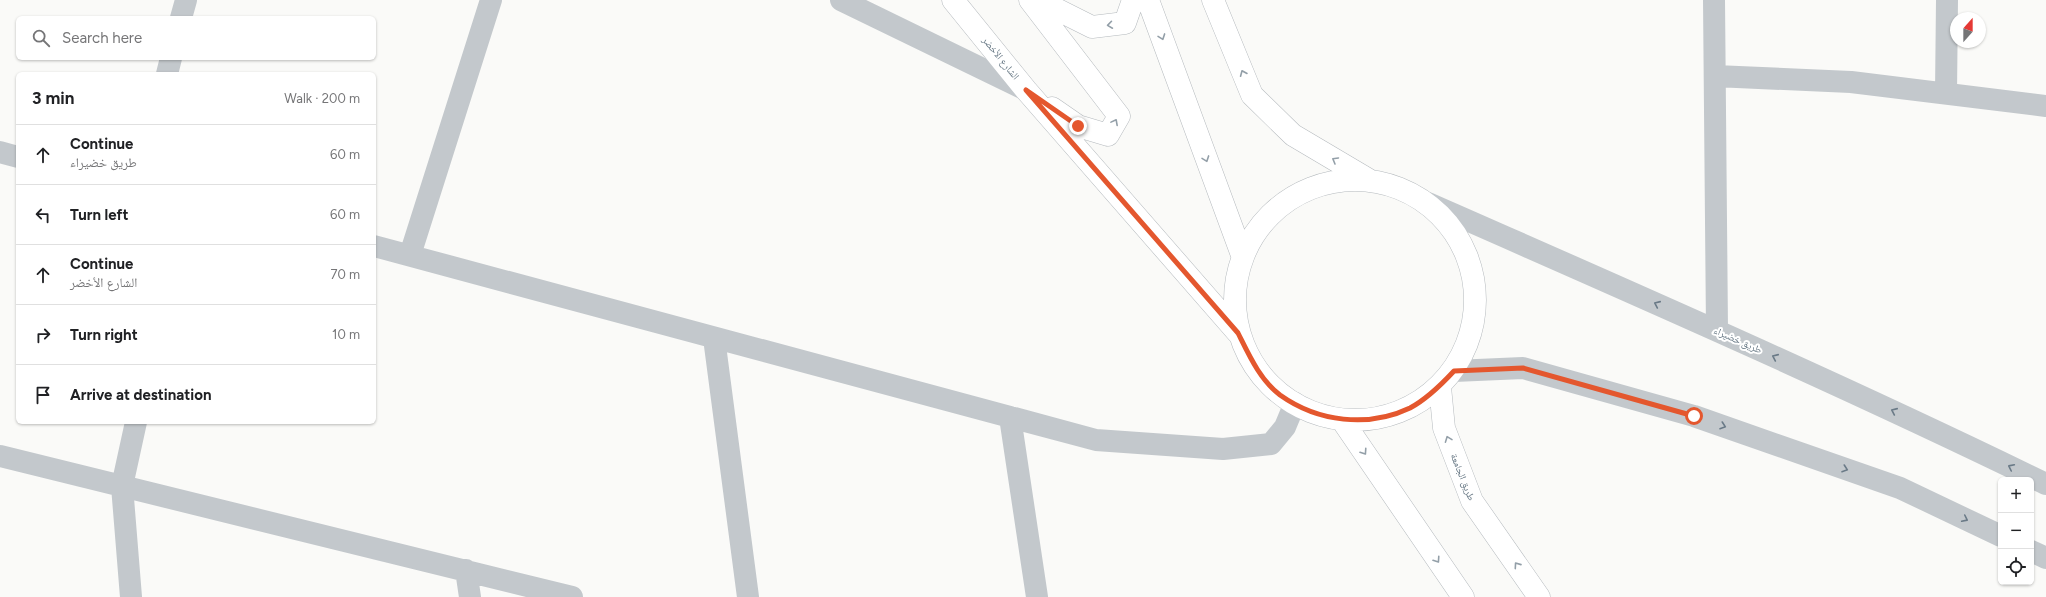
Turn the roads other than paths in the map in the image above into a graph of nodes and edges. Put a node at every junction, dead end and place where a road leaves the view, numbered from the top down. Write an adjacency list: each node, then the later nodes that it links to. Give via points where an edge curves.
1 (186, 0): 12 (street)
2 (491, 0): 24 (street)
3 (841, 0): 16 (street)
4 (953, 0): 16 (main road, الشارع الأخضر)
5 (1030, 0): 16 (main road, one-way to 5, via 1078,126 1108,135 1119,116)
6 (1042, 0): 7 (main road, one-way to 6, via 1125,23 1092,28)
7 (1133, 0)
8 (1148, 0): 25 (main road, one-way to 25)
9 (1213, 0): 21 (main road, one-way to 9, via 1293,135 1252,95)
10 (1714, 0): 15 (street)
11 (1947, 0): 17 (street)
12 (182, 16)
13 (170, 60): 14 (street)
14 (168, 72)
15 (1715, 76): 17 (street, via 1851,82); 26 (street)
16 (1026, 90): 27 (main road, الشارع الأخضر)
17 (1946, 93): 18 (street)
18 (2046, 106)
19 (0, 152): 20 (street)
20 (16, 156)
21 (1369, 180): 22 (main road, via 1400,188); 25 (main road, via 1329,182 1292,196 1262,221)
22 (1428, 203): 26 (street, طريق خضيراء, one-way to 22); 29 (main road, via 1454,230 1471,263 1476,300 1471,338)
23 (376, 246): 24 (street)
24 (410, 255): 28 (street)
25 (1242, 255): 27 (main road, via 1234,294)
26 (1717, 330): 36 (street, طريق خضيراء, one-way to 26, via 1927,426)
27 (1238, 333): 31 (main road, via 1256,370 1280,395)
28 (714, 338): 32 (street); 45 (street)
29 (1454, 371): 30 (main road); 38 (street, one-way to 38, via 1523,368 1694,416 1900,488)
30 (1440, 387): 33 (main road, via 1410,408 1377,419); 48 (main road, طريق الجامعة, one-way to 30, via 1472,500 1444,428)
31 (1295, 403): 32 (street, via 1285,427 1271,444 1223,448 1096,440); 33 (main road, via 1309,412)
32 (1010, 417): 46 (street)
33 (1342, 420): 47 (main road, one-way to 47)
34 (136, 424): 37 (street)
35 (0, 456): 37 (street)
36 (2046, 484)
37 (122, 486): 41 (street); 42 (street)
38 (1998, 535)
39 (2034, 552): 40 (street)
40 (2046, 558)
41 (466, 570): 43 (street); 44 (street)
42 (132, 597)
43 (470, 597)
44 (572, 597)
45 (748, 597)
46 (1037, 597)
47 (1463, 597)
48 (1539, 597)

